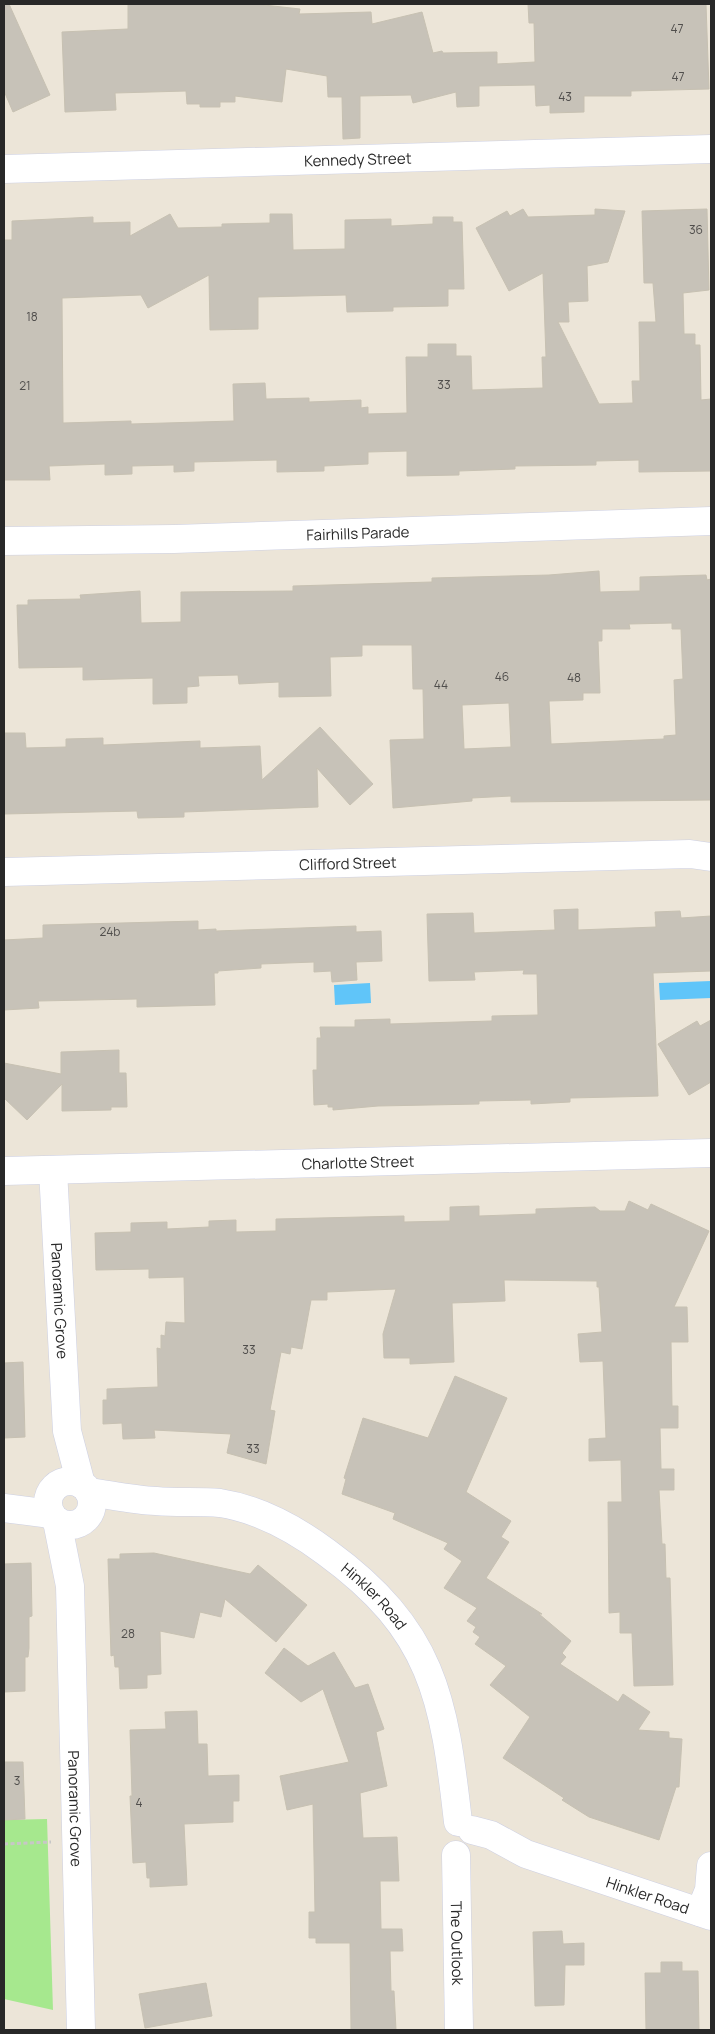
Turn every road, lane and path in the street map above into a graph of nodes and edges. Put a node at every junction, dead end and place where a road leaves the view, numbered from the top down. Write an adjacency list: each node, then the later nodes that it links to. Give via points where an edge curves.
1 (711, 149): 2 (street, Kennedy Street)
2 (4, 169)
3 (711, 521): 4 (street, Fairhills Parade, via 174,539)
4 (4, 541)
5 (704, 854): 6 (street, Clifford Street)
6 (4, 872)
7 (711, 1153): 8 (street, Charlotte Street)
8 (53, 1170): 9 (street, Charlotte Street); 11 (street, Panoramic Grove)
9 (4, 1171)
10 (4, 1502): 11 (street, Hinkler Road)
11 (69, 1504): 12 (street, Hinkler Road); 13 (street, Hinkler Road, via 155,1501 220,1504 253,1512 285,1525 314,1543 372,1588 395,1613 427,1665 442,1712); 18 (street, Panoramic Grove)
12 (4, 1508)
13 (464, 1839): 17 (street, Hinkler Road, via 526,1854); 19 (street, The Outlook)
14 (52, 1842): 15 (path)
15 (4, 1844)
16 (711, 1866): 17 (street)
17 (705, 1914)
18 (81, 2030)
19 (459, 2030)

